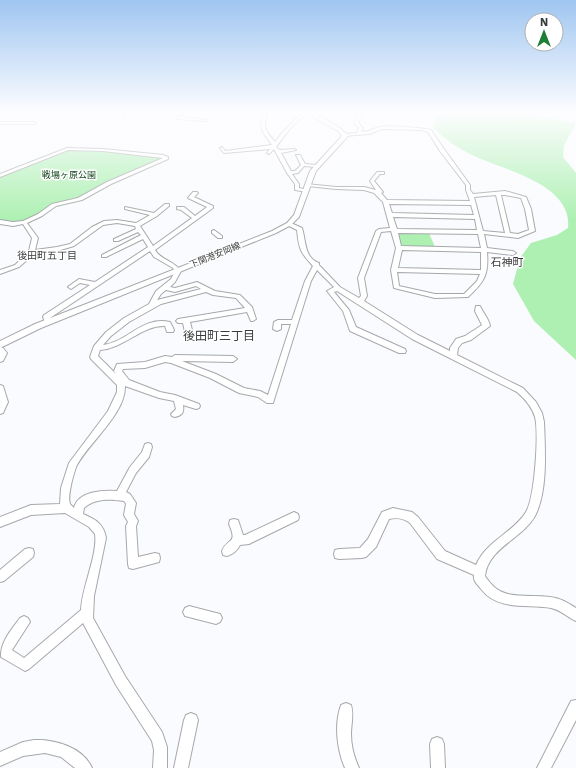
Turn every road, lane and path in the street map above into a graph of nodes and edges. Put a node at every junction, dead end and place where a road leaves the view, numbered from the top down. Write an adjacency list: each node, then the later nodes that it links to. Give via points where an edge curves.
1 (222, 148): 2 (street, via 224,152)
2 (258, 148)
3 (272, 148): 8 (street)
4 (276, 148): 9 (street)
5 (335, 148): 17 (main road, 下関港安岡線, via 313,171)
6 (441, 148): 21 (street, via 468,185)
7 (294, 150): 9 (street)
8 (269, 152)
9 (278, 152): 13 (street)
10 (298, 156): 11 (street)
11 (303, 165): 12 (street); 13 (street, via 296,172)
12 (314, 166)
13 (289, 173): 17 (street, via 297,190)
14 (382, 173): 22 (street, via 379,173 372,182)
15 (0, 176): 34 (street, via 67,149 102,150 166,158 109,182 80,199 54,205)
16 (360, 187): 17 (street); 19 (street); 22 (street, via 371,190)
17 (307, 188): 35 (main road, 下関港安岡線, via 300,213)
18 (194, 193): 32 (street, via 190,198 211,206)
19 (366, 193)
20 (498, 194): 21 (street); 40 (street); 40 (street, via 523,197 528,209 532,231 521,236)
21 (471, 196): 23 (street)
22 (384, 200): 23 (street); 30 (street)
23 (473, 203): 31 (street)
24 (144, 205): 28 (street)
25 (167, 205): 29 (street)
26 (127, 208): 28 (street)
27 (179, 208): 32 (street)
28 (137, 211): 29 (street)
29 (156, 215): 36 (street)
30 (390, 215): 31 (street); 37 (street)
31 (477, 216): 39 (street)
32 (195, 218): 44 (street)
33 (0, 222): 34 (street)
34 (24, 222): 47 (street, via 35,238)
35 (289, 224): 50 (street, via 300,229 303,250); 52 (main road, 下関港安岡線)
36 (138, 227): 41 (street); 43 (street); 47 (street, via 120,222 101,224 81,240 66,247)
37 (394, 230): 39 (street); 45 (street); 60 (street, via 379,230 361,278 364,296)
38 (214, 232): 42 (street)
39 (480, 232): 40 (street); 46 (street)
40 (508, 235)
41 (144, 236): 44 (street); 49 (street)
42 (220, 237)
43 (116, 240)
44 (151, 248): 52 (street, via 160,259); 55 (street)
45 (398, 248): 46 (street); 51 (street)
46 (484, 250): 48 (street); 54 (street)
47 (32, 252): 53 (street, via 17,266)
48 (513, 253)
49 (104, 256)
50 (317, 264): 57 (street); 66 (street, via 308,281)
51 (394, 270): 54 (street); 54 (street, via 396,287 442,297 466,296 482,280)
52 (178, 271): 56 (street); 65 (main road, 下関港安岡線)
53 (0, 272)
54 (483, 272)
55 (94, 284): 59 (street); 59 (street, via 79,281 68,286)
56 (166, 288): 58 (street, via 175,290 197,284); 61 (street, via 156,296)
57 (338, 288): 60 (street); 73 (street, via 330,291 344,306 353,329)
58 (205, 290): 61 (street); 63 (street, via 238,296)
59 (83, 292): 65 (street, via 46,317)
60 (360, 302): 74 (street, via 415,337)
61 (152, 306): 71 (street, via 118,326)
62 (478, 308): 74 (street, via 486,326 468,338 458,341)
63 (250, 310): 64 (street); 69 (street, via 183,321)
64 (253, 319)
65 (48, 322): 70 (main road, 下関港安岡線)
66 (295, 322): 67 (street, via 278,322); 76 (street, via 270,401 256,393 242,391 213,376)
67 (278, 329)
68 (170, 330): 71 (street, via 168,324 155,324 112,347)
69 (188, 330)
70 (0, 345)
71 (97, 348): 78 (street, via 95,359)
72 (0, 350): 75 (street, via 3,353)
73 (402, 351)
74 (453, 356): 96 (street, via 520,390 538,412 540,422 537,488 531,512 527,519 486,557)
75 (0, 359)
76 (165, 359): 77 (street); 78 (street, via 145,365 120,366 118,371)
77 (233, 359)
78 (124, 383): 80 (street); 86 (street, via 117,403 73,465 66,483)
79 (0, 388): 82 (street, via 4,402)
80 (178, 399): 81 (street); 83 (street, via 180,411)
81 (196, 406)
82 (0, 411)
83 (175, 414)
84 (148, 447): 85 (street)
85 (119, 496): 87 (street, via 105,494 81,503); 95 (street, via 129,499 131,503 129,515 133,520 132,564)
86 (66, 508): 87 (street); 89 (street, via 32,510)
87 (78, 516): 99 (street, via 96,526 102,538 89,589)
88 (294, 517): 91 (street, via 245,540)
89 (0, 522)
90 (234, 524): 91 (street, via 238,530)
91 (237, 540): 92 (street, via 232,549)
92 (227, 551)
93 (29, 553): 97 (street)
94 (339, 554): 96 (street, via 362,553 372,543 386,515 405,514 414,520 441,555)
95 (155, 558)
96 (479, 572): 100 (street, via 482,583 496,597 512,601 558,604)
97 (0, 577)
98 (189, 612): 101 (street)
99 (87, 613): 102 (street, via 25,665 4,653); 109 (street, via 91,627 104,651 158,738)
100 (576, 615)
101 (216, 618)
102 (24, 622)
103 (576, 706): 113 (street)
104 (346, 710): 111 (street, via 345,744)
105 (191, 720): 110 (street)
106 (437, 744): 112 (street)
107 (0, 759): 108 (street, via 19,750 46,745 68,753)
108 (85, 768)
109 (160, 768)
110 (181, 768)
111 (352, 768)
112 (438, 768)
113 (544, 768)

